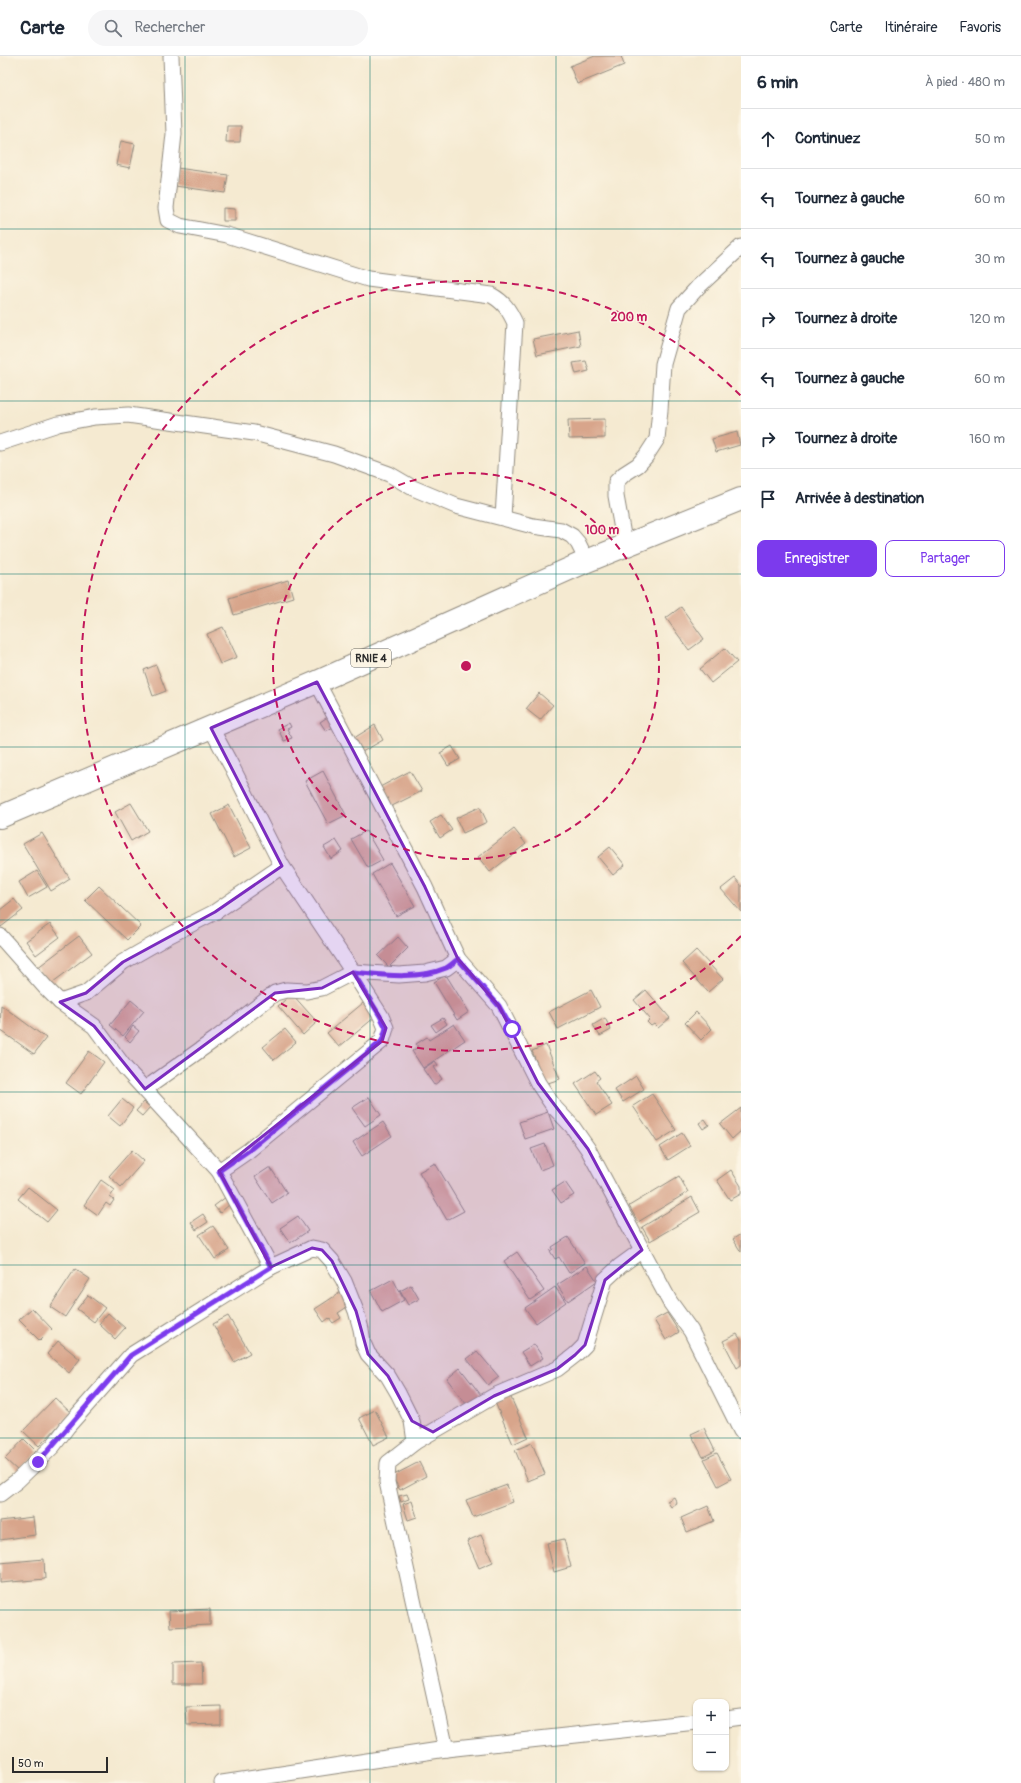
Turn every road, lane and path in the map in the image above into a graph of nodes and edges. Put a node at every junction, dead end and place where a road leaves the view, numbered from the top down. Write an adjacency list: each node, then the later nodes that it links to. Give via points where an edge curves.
1 (171, 56): 5 (street, via 174,134 166,208 168,220 180,226 227,235 368,279 491,296 501,301 510,311 515,323)
2 (741, 247): 6 (street, via 678,308 663,364 657,439 638,465 616,482)
3 (0, 443): 5 (street, via 58,424 95,417 128,415 254,433 334,454 389,474 413,488 456,506)
4 (741, 499): 6 (main road, RNIE 4)
5 (502, 517): 7 (street, via 533,526 561,530 578,543)
6 (625, 546): 7 (main road, RNIE 4)
7 (587, 561): 8 (main road, RNIE 4)
8 (316, 682): 9 (main road, RNIE 4); 13 (street, via 425,887)
9 (211, 728): 10 (main road, RNIE 4); 11 (street)
10 (0, 817)
11 (282, 866): 14 (street); 15 (street, via 215,912 123,962 86,993)
12 (0, 936): 15 (street)
13 (458, 959): 14 (street, via 446,968 425,973 399,975); 18 (street, via 499,1006 538,1083 588,1148)
14 (353, 972): 16 (street, via 322,988 275,993 217,1038); 17 (street, via 386,1028 382,1041 248,1151)
15 (60, 1002): 16 (street, via 94,1026)
16 (144, 1089): 17 (street)
17 (219, 1171): 19 (street)
18 (642, 1250): 21 (street, via 670,1302 691,1331); 22 (street, via 605,1280 585,1345 575,1356 556,1369 494,1396)
19 (271, 1267): 20 (street, via 312,1248 322,1250 344,1281 356,1311 368,1354 388,1376); 24 (street, via 131,1355 53,1446)
20 (412, 1421): 22 (street); 23 (street)
21 (741, 1431)
22 (433, 1432): 23 (street)
23 (414, 1442): 28 (street, via 388,1463 387,1482)
24 (0, 1494)
25 (741, 1717): 26 (street)
26 (729, 1719)
27 (693, 1722): 28 (street)
28 (446, 1749): 29 (street)
29 (222, 1783)

